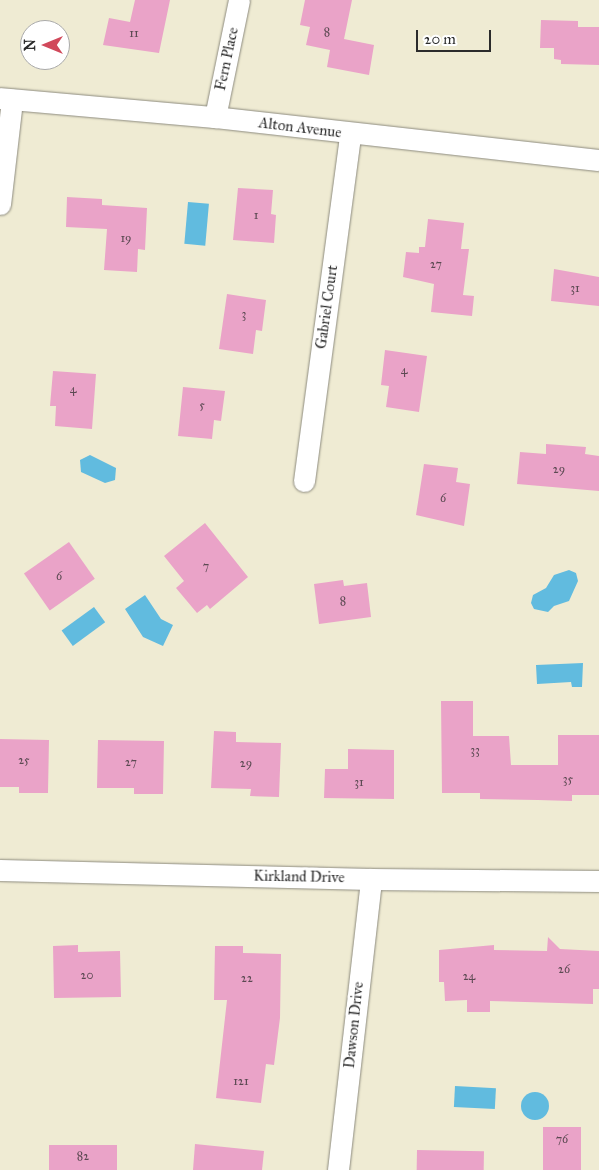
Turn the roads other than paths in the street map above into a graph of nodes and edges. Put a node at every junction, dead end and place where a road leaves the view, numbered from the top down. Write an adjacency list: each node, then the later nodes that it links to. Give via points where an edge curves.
1 (239, 0): 3 (street, Fern Place)
2 (6, 99): 3 (street, Alton Avenue); 6 (street)
3 (215, 117): 4 (street, Alton Avenue)
4 (350, 134): 5 (street, Alton Avenue); 7 (street, Gabriel Court)
5 (599, 160)
6 (0, 204)
7 (304, 481)
8 (0, 870): 9 (street, Kirkland Drive)
9 (371, 879): 10 (street, Kirkland Drive); 11 (street, Dawson Drive)
10 (599, 880)
11 (338, 1170)

